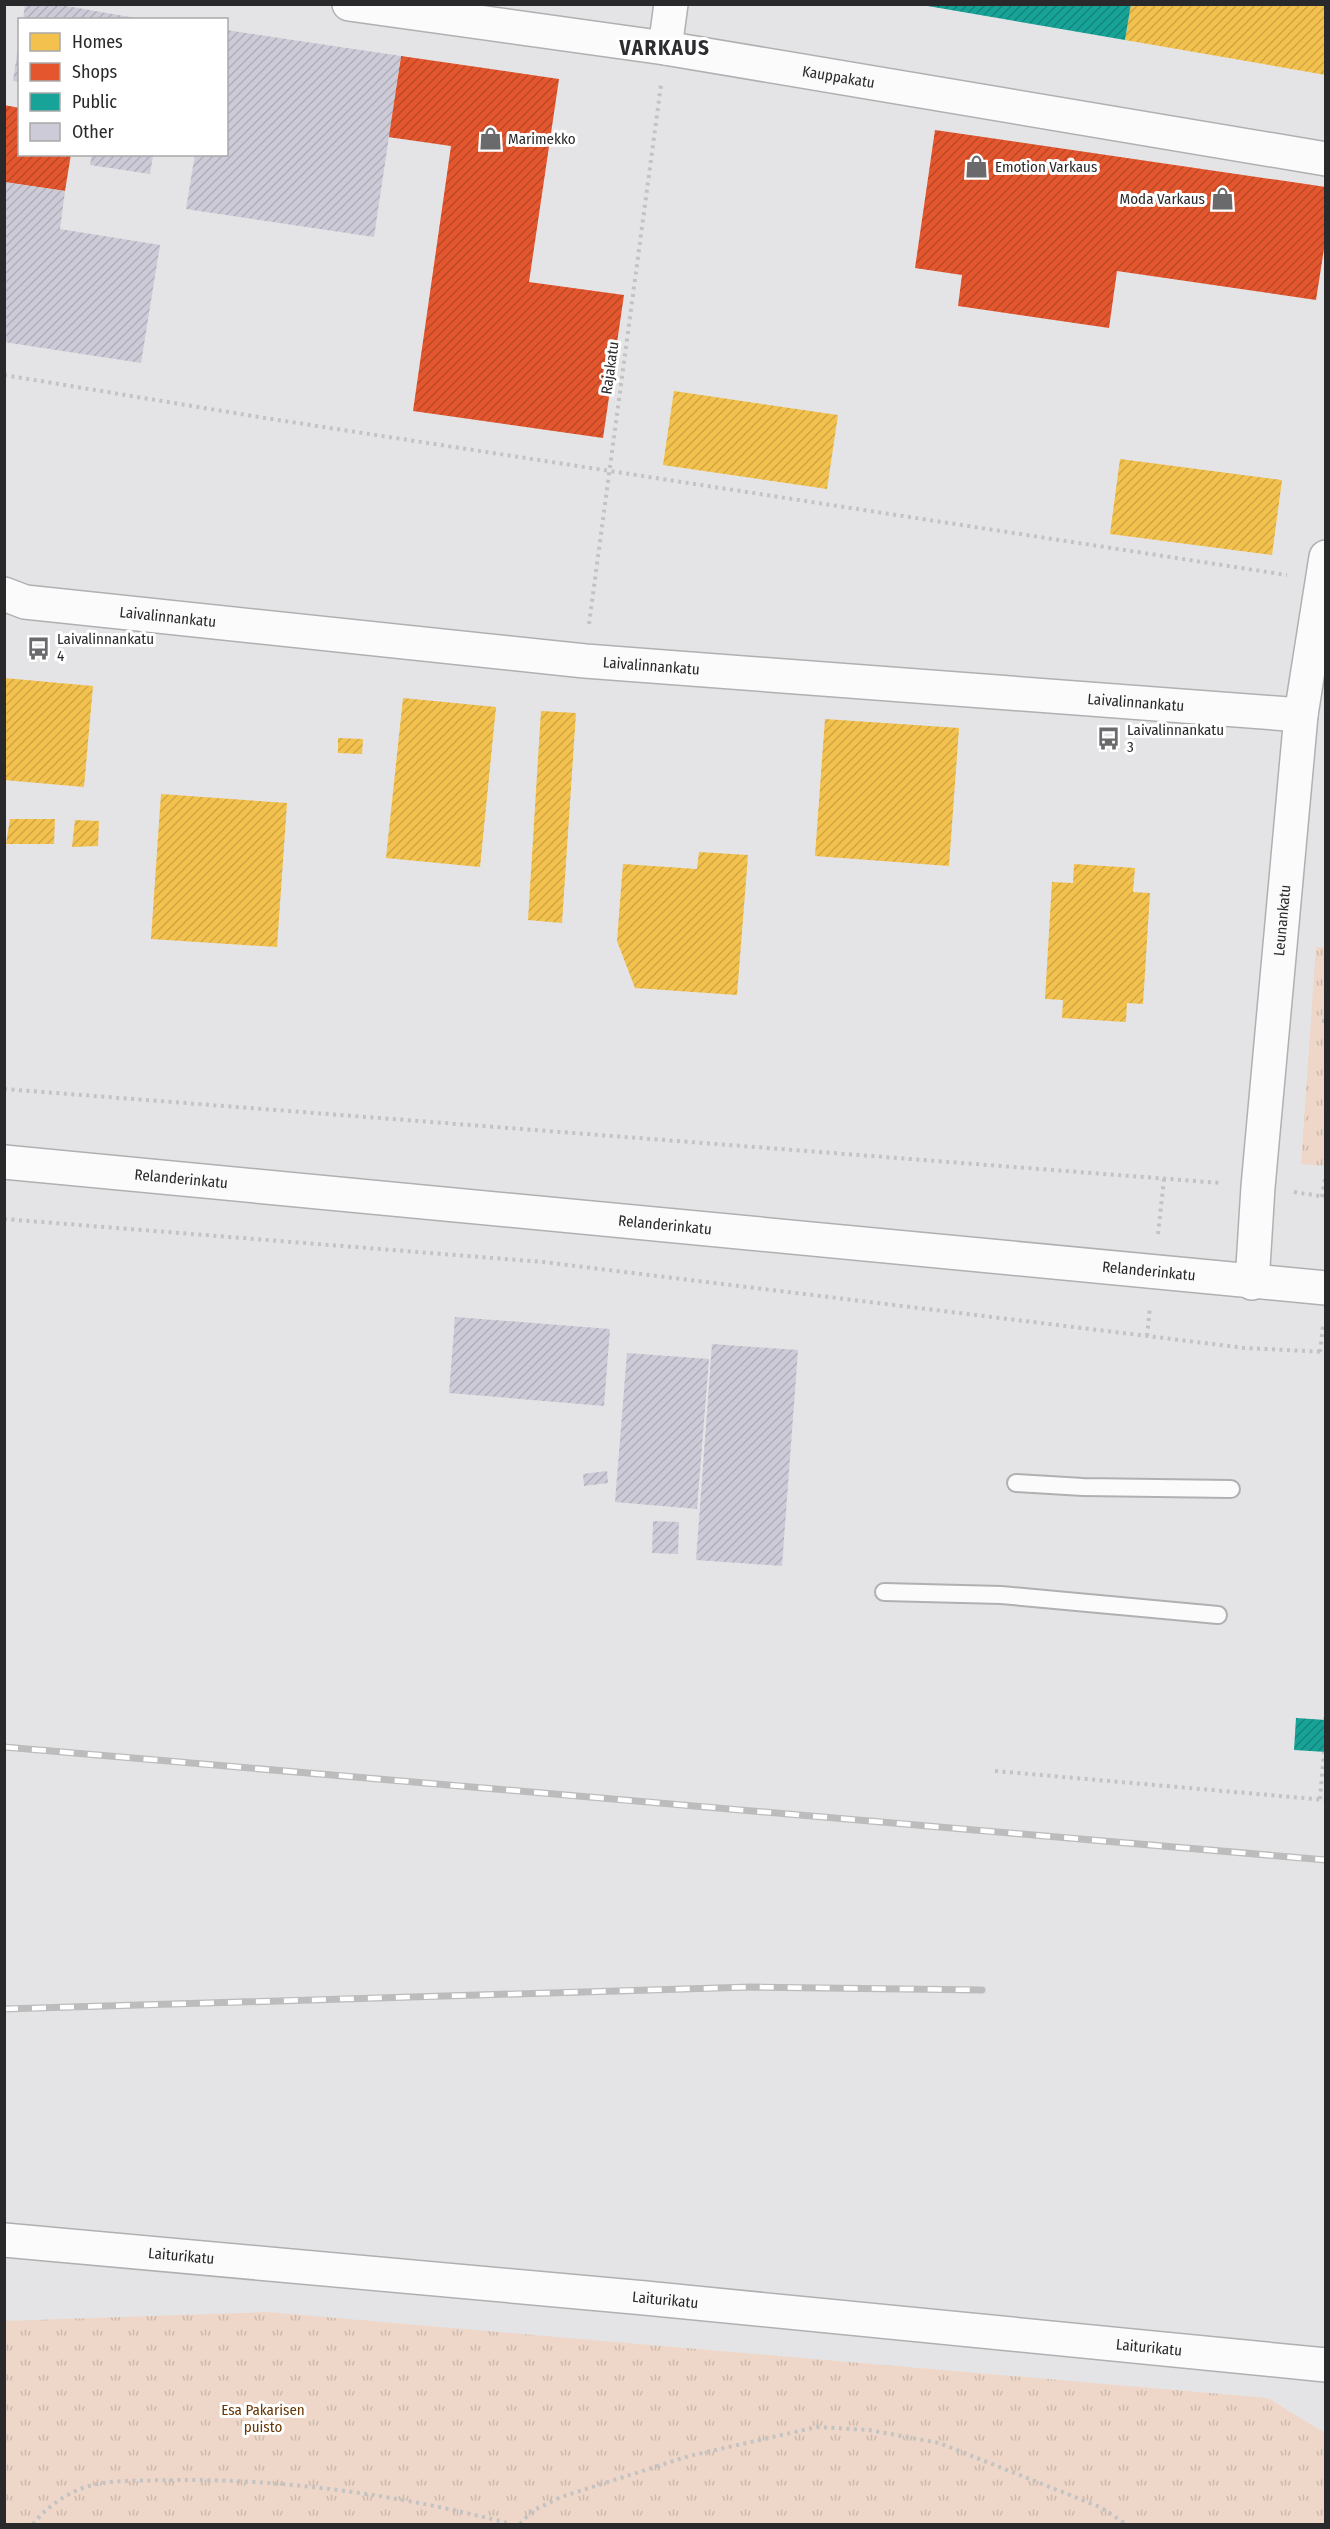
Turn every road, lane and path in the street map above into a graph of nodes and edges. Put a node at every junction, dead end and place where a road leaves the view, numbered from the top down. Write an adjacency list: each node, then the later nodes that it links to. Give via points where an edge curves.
1 (349, 4): 3 (street, Kauppakatu)
2 (671, 4): 3 (street)
3 (665, 48): 4 (street, Kauppakatu); 6 (path, Rajakatu)
4 (1326, 159)
5 (4, 375): 6 (path)
6 (609, 471): 8 (path); 11 (path, Rajakatu)
7 (1326, 557): 10 (street, Leunankatu)
8 (1275, 574)
9 (4, 594): 11 (street, Laivalinnankatu, via 25,602)
10 (1318, 656): 12 (street, Leunankatu)
11 (585, 661): 12 (street, Laivalinnankatu)
12 (1301, 715): 16 (street, Leunankatu)
13 (4, 1089): 16 (path)
14 (4, 1162): 19 (street, Relanderinkatu)
15 (1326, 1172): 17 (path)
16 (1258, 1186): 17 (path); 19 (street, Leunankatu)
17 (1324, 1197)
18 (4, 1219): 21 (path, via 543,1262 1234,1347)
19 (1252, 1283): 20 (street, Relanderinkatu)
20 (1325, 1304): 21 (path)
21 (1323, 1352)
22 (1016, 1483): 23 (lane)
23 (1231, 1489)
24 (884, 1592): 25 (lane, via 1001,1595)
25 (1218, 1615)
26 (1326, 1714): 27 (path)
27 (1325, 1720)
28 (1324, 1752): 30 (path)
29 (995, 1771): 30 (path)
30 (1323, 1800)
31 (4, 2240): 32 (street, Laiturikatu)
32 (1326, 2365)
33 (33, 2524): 34 (path, via 60,2499 95,2484 202,2480 391,2499)
34 (511, 2524)
35 (520, 2524): 36 (path, via 532,2511 572,2494 689,2456 817,2427 869,2430 939,2443 1100,2507)
36 (1126, 2524)

